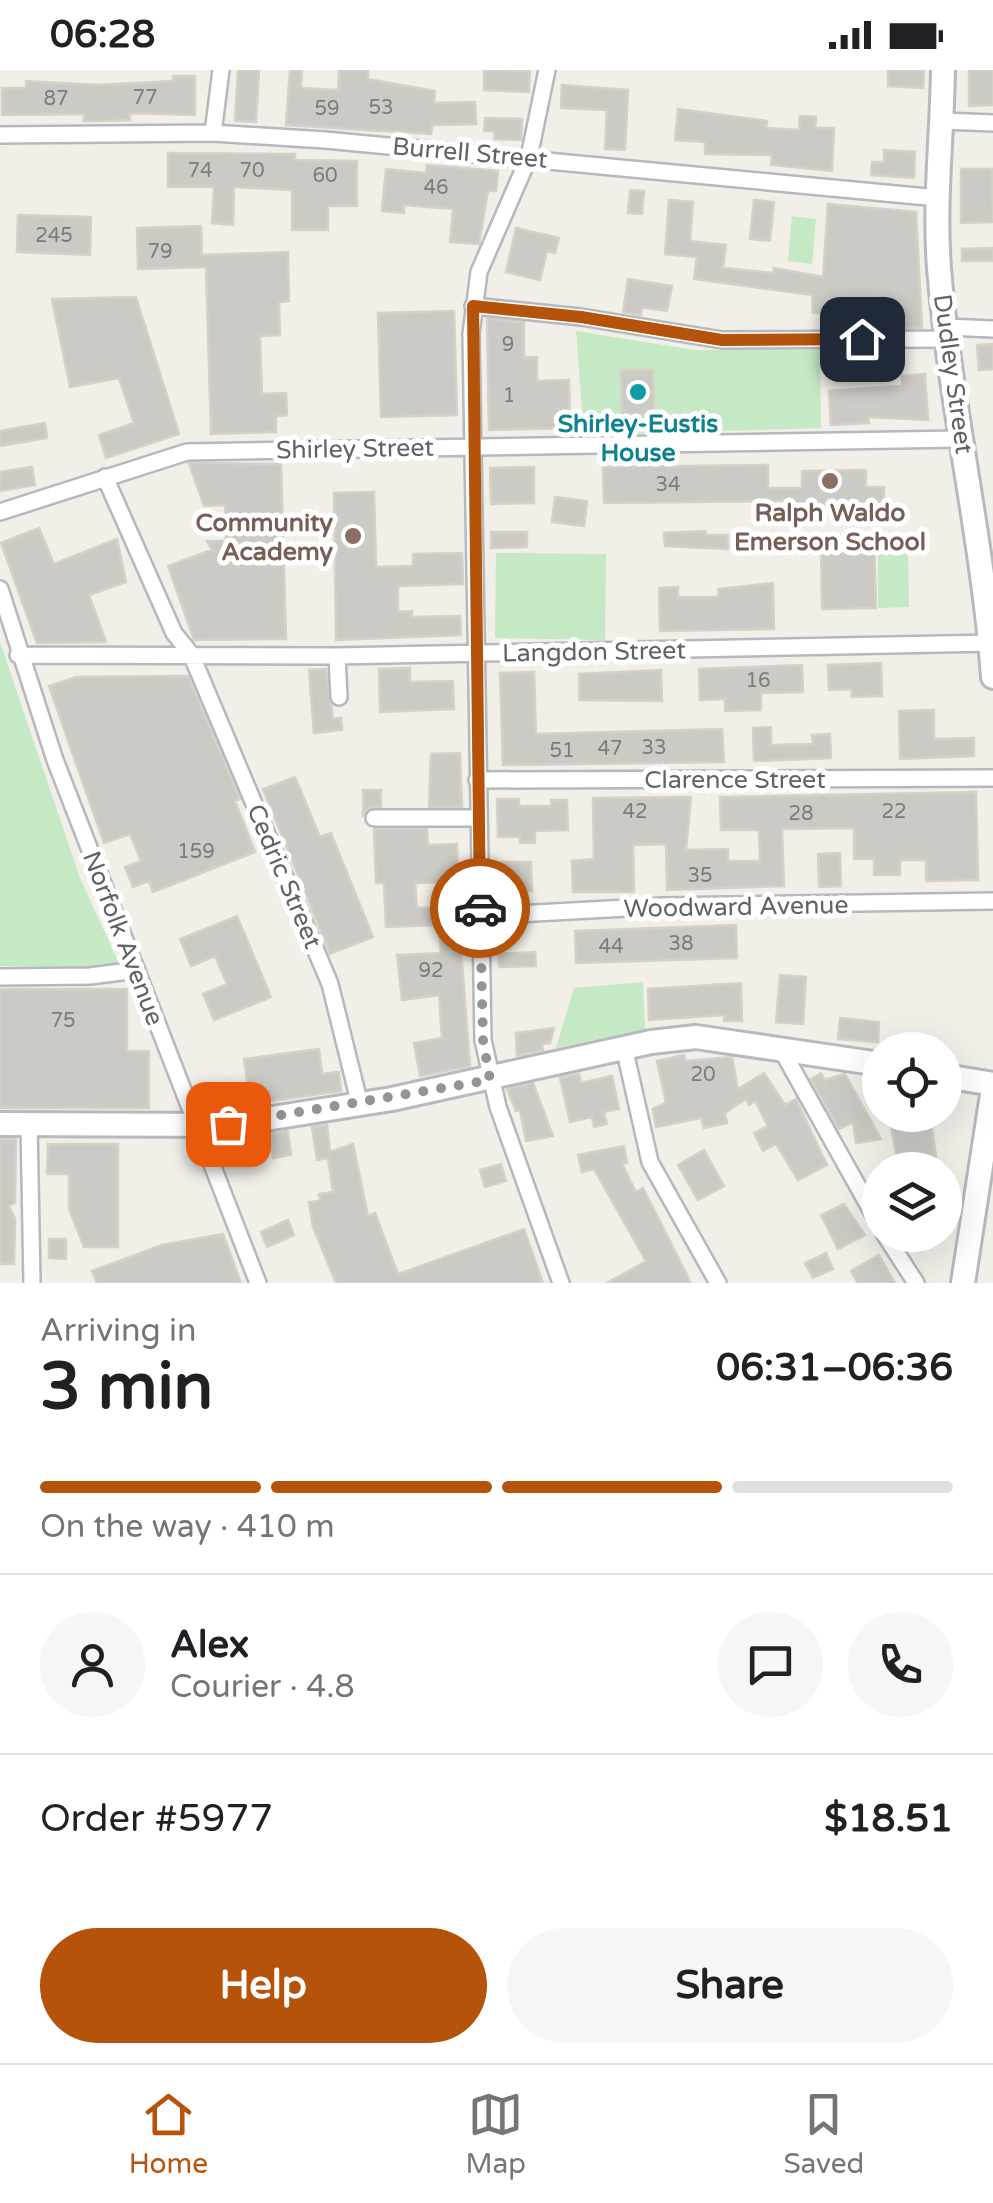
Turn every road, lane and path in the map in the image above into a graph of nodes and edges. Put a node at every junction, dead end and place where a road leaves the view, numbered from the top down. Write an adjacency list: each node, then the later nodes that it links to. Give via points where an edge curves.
1 (221, 70): 6 (street)
2 (547, 70): 8 (street)
3 (943, 70): 4 (main road, Dudley Street)
4 (942, 121): 5 (street); 9 (main road, Dudley Street)
5 (993, 122)
6 (213, 134): 7 (street, Burrell Street); 8 (street, Burrell Street)
7 (0, 135)
8 (530, 157): 9 (street, Burrell Street); 10 (street, via 479,272)
9 (938, 198): 12 (main road, Dudley Street)
10 (473, 306): 12 (street, via 722,340); 14 (street)
11 (993, 329): 12 (street)
12 (947, 333): 13 (main road, Dudley Street)
13 (960, 439): 14 (street, Shirley Street); 17 (main road, Dudley Street)
14 (473, 446): 15 (street, Shirley Street, via 188,452); 20 (street)
15 (105, 477): 16 (street, Shirley Street); 21 (street, Cedric Street, via 174,633)
16 (0, 512)
17 (984, 516): 19 (main road, Dudley Street)
18 (0, 589): 22 (street, Norfolk Avenue)
19 (992, 644): 20 (street, Langdon Street); 24 (main road, Dudley Street)
20 (475, 653): 23 (street, Langdon Street); 27 (street)
21 (190, 654): 22 (street, Langdon Street); 23 (street, Langdon Street); 40 (street, Cedric Street, via 330,984)
22 (18, 655): 32 (street, Norfolk Avenue)
23 (337, 656): 25 (street)
24 (993, 677)
25 (339, 698)
26 (993, 778): 27 (street, Clarence Street)
27 (478, 780): 29 (street)
28 (374, 818): 29 (street)
29 (478, 818): 31 (street)
30 (993, 901): 31 (street, Woodward Avenue)
31 (480, 916): 37 (street)
32 (137, 970): 33 (street); 43 (street, Norfolk Avenue)
33 (0, 977)
34 (624, 1047): 35 (main road, via 696,1037); 37 (main road); 49 (street, via 650,1162)
35 (780, 1047): 36 (main road); 44 (street)
36 (862, 1061)
37 (490, 1080): 40 (main road); 48 (street)
38 (962, 1083): 39 (main road)
39 (993, 1096): 51 (main road)
40 (360, 1104): 43 (main road)
41 (0, 1124): 42 (main road)
42 (29, 1124): 43 (main road); 46 (street)
43 (197, 1126): 47 (street, Norfolk Avenue)
44 (862, 1194)
45 (896, 1252): 50 (street)
46 (32, 1283)
47 (258, 1283)
48 (561, 1283)
49 (718, 1283)
50 (916, 1283)
51 (963, 1283)

